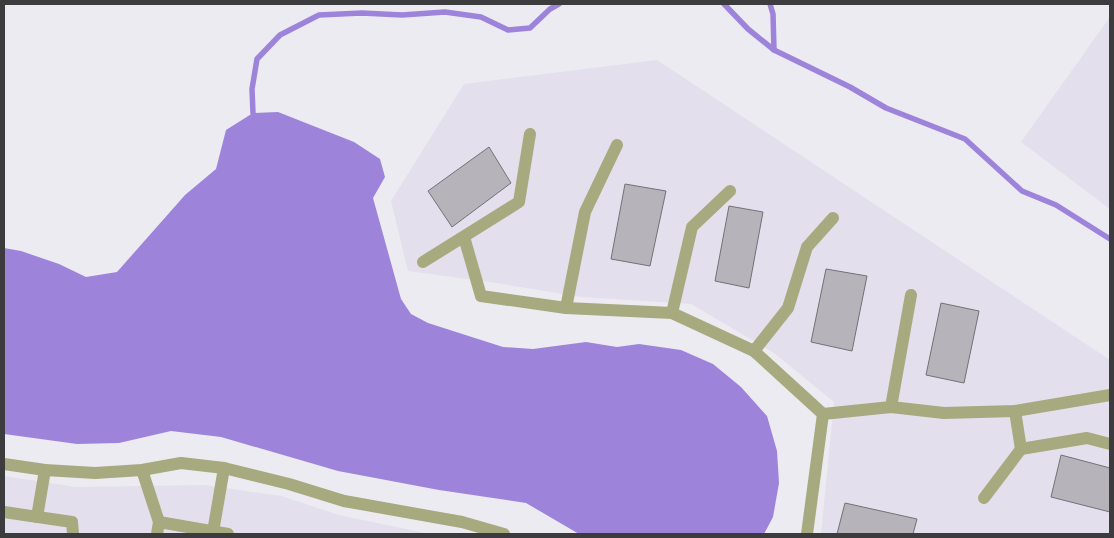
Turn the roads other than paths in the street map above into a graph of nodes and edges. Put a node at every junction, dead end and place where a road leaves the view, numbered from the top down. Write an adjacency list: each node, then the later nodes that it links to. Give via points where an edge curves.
1 (530, 134): 5 (street, via 519,202)
2 (617, 145): 8 (street, via 585,212)
3 (730, 191): 9 (street, via 692,227)
4 (833, 218): 10 (street, via 806,248 788,308)
5 (464, 237): 6 (street); 8 (street, via 481,296)
6 (423, 262)
7 (911, 295): 12 (street)
8 (566, 308): 9 (street)
9 (672, 313): 10 (street)
10 (754, 351): 14 (street)
11 (1110, 395): 13 (street)
12 (891, 407): 13 (street, via 944,413); 14 (street)
13 (1015, 411): 16 (street)
14 (823, 414): 30 (street)
15 (1110, 444): 16 (street, via 1087,438)
16 (1020, 449): 21 (street)
17 (4, 464): 19 (street)
18 (224, 468): 20 (street, via 181,462); 25 (street, via 344,502); 26 (street)
19 (45, 470): 20 (street, via 96,473); 23 (street)
20 (142, 470): 24 (street)
21 (984, 498)
22 (4, 512): 23 (street)
23 (37, 517): 27 (street, via 72,522)
24 (158, 528): 26 (street)
25 (461, 528): 29 (street)
26 (213, 532): 28 (street)
27 (73, 534)
28 (228, 534)
29 (504, 534)
30 (807, 534)

